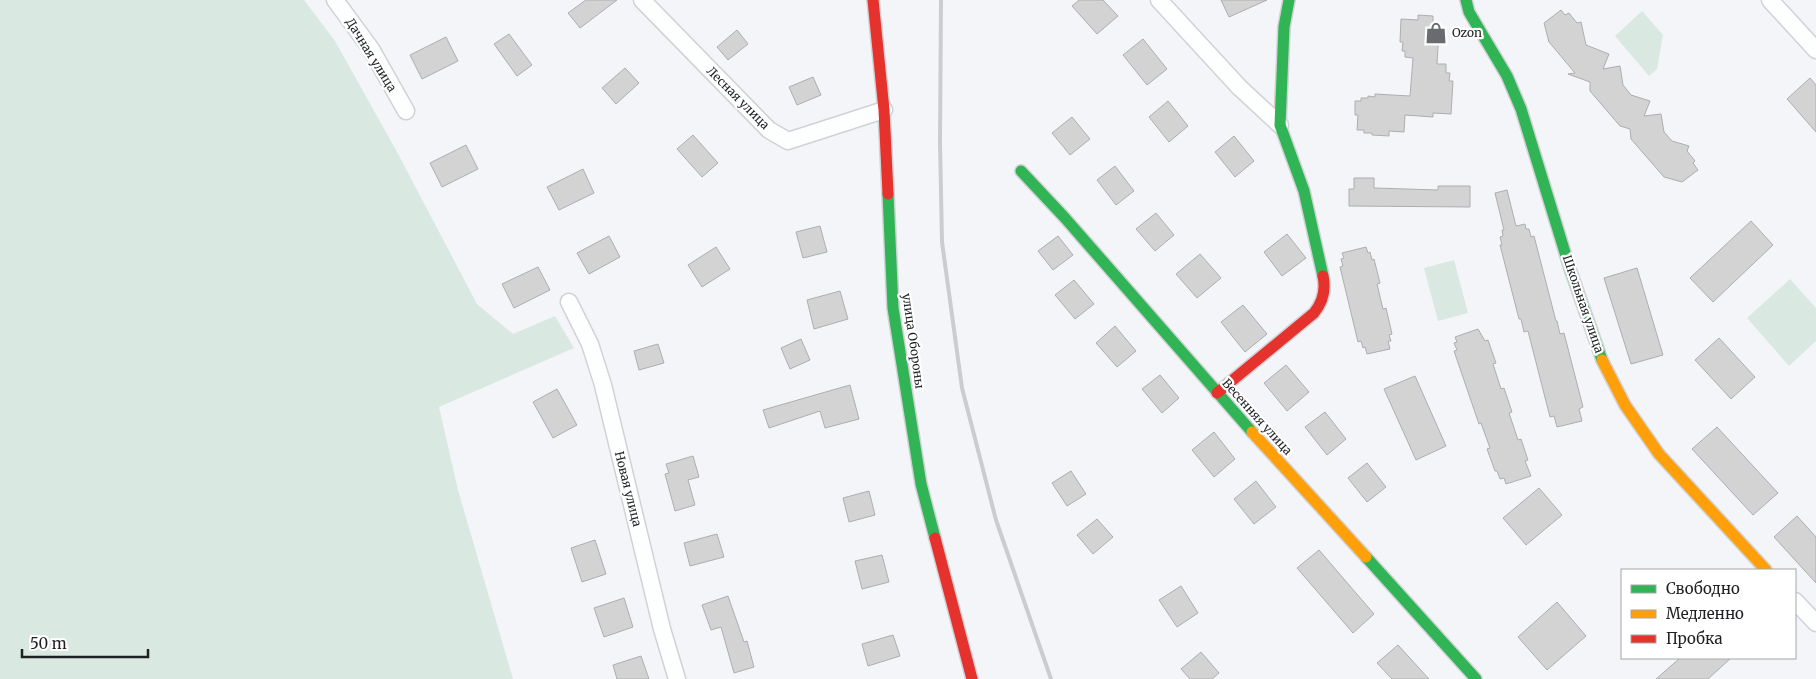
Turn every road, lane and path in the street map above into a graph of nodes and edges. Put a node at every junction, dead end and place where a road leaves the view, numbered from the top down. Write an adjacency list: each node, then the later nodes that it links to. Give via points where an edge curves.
1 (336, 0): 10 (street, Дачная улица, via 371,49)
2 (642, 0): 9 (street, Лесная улица, via 769,130 788,141)
3 (873, 0): 9 (street, улица Обороны)
4 (1159, 0): 11 (street, via 1239,87)
5 (1289, 0): 11 (street, via 1284,27)
6 (1466, 0): 15 (street, Школьная улица, via 1469,12 1521,109 1598,353 1625,405 1659,454)
7 (1770, 0): 8 (street)
8 (1816, 50)
9 (884, 110): 19 (street, улица Обороны, via 894,318 921,484)
10 (406, 111)
11 (1280, 125): 14 (street, via 1304,191 1325,284 1324,298 1305,322)
12 (1021, 171): 14 (street, Весенняя улица)
13 (569, 302): 18 (street, Новая улица, via 590,344 603,385)
14 (1217, 393): 20 (street, Весенняя улица)
15 (1765, 569)
16 (1796, 602): 17 (street)
17 (1816, 624)
18 (677, 679)
19 (972, 679)
20 (1476, 679)

